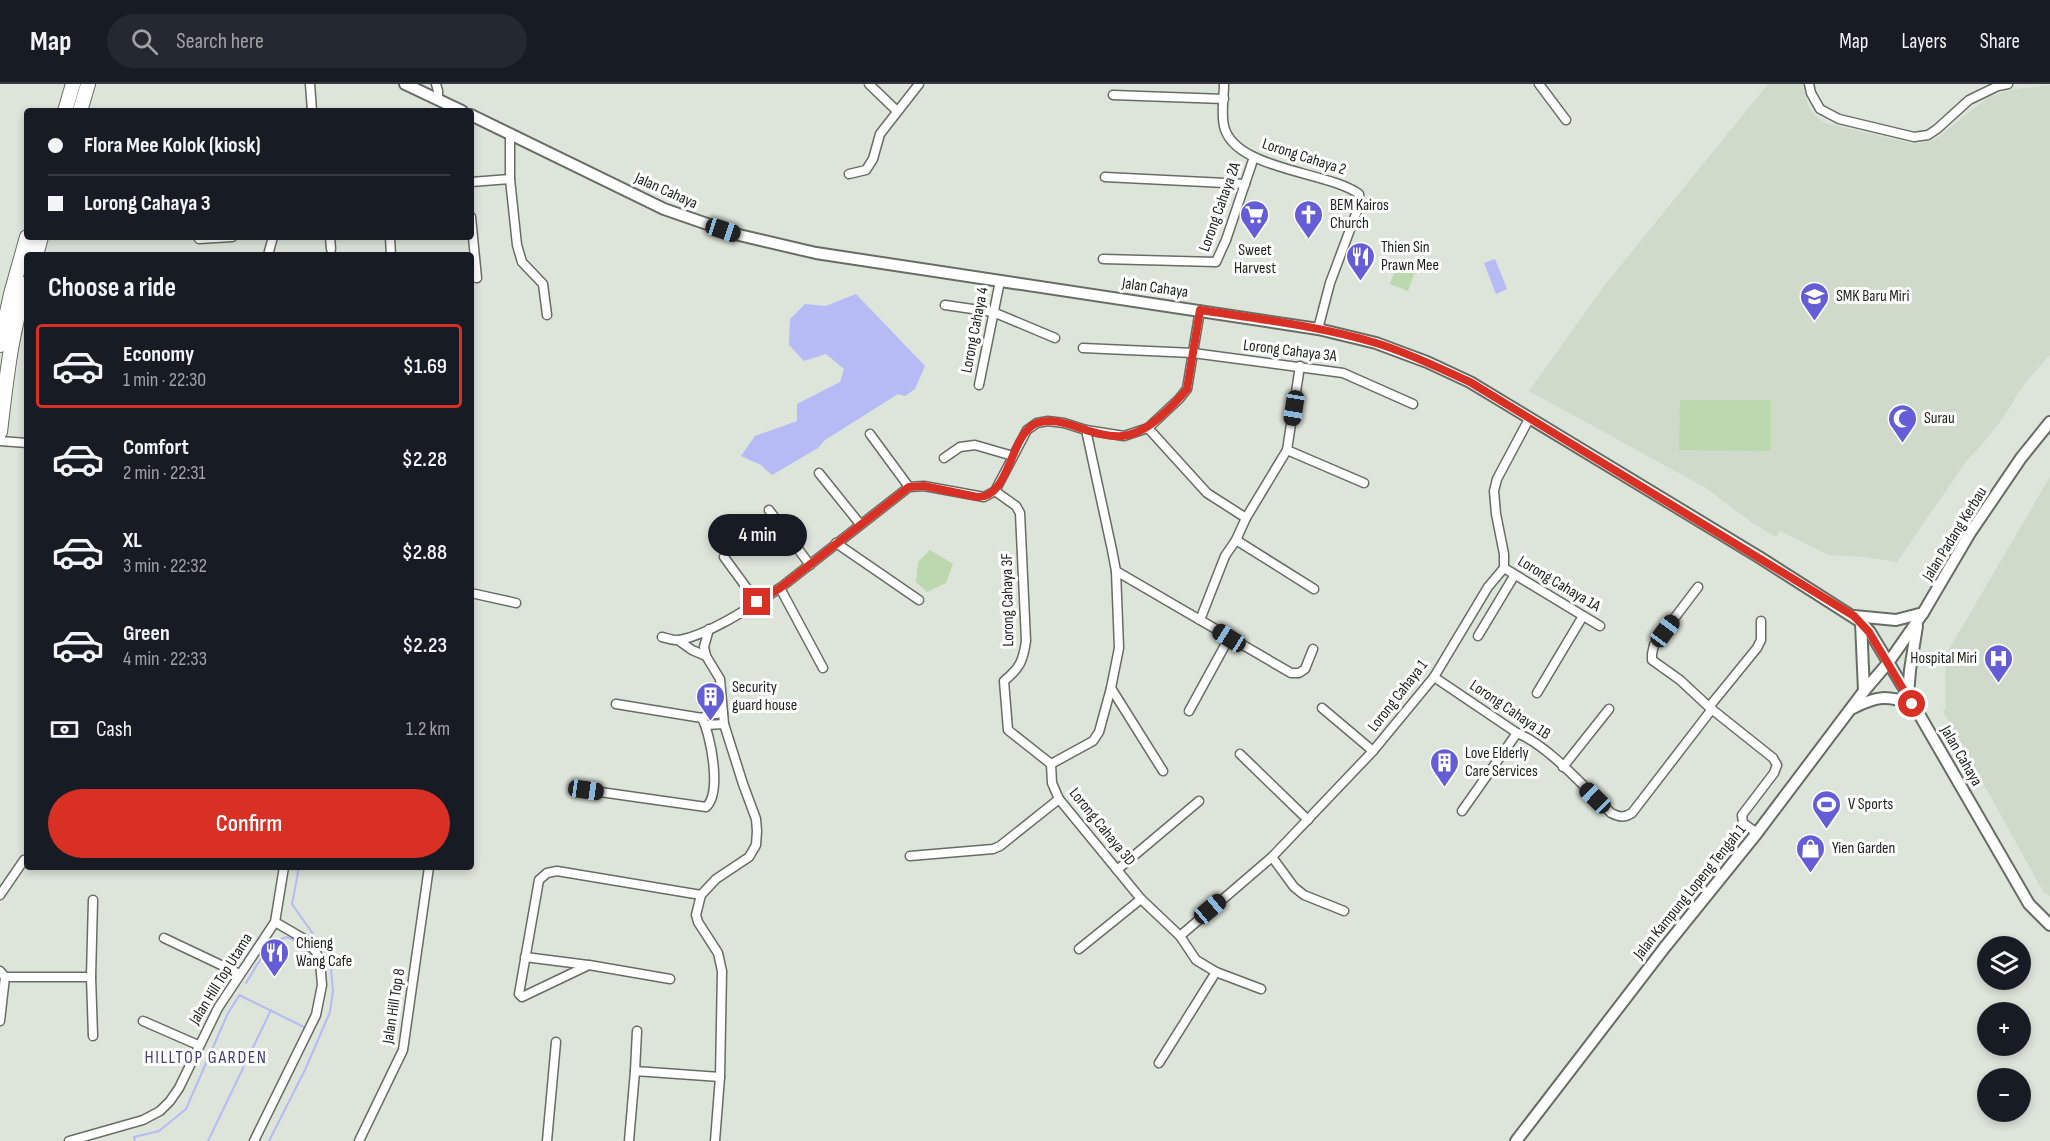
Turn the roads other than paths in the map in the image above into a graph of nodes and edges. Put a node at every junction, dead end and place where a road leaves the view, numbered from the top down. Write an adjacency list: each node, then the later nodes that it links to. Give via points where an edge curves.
1 (73, 84): 15 (highway)
2 (88, 84): 16 (highway)
3 (310, 84): 17 (street)
4 (405, 84): 14 (street)
5 (436, 84): 14 (street)
6 (869, 84): 19 (street)
7 (919, 84): 19 (street)
8 (1224, 84): 13 (street, Lorong Cahaya 2)
9 (1539, 84): 21 (street)
10 (1809, 84): 11 (street, via 1820,109 1839,119 1914,137 1937,129 1969,100)
11 (2008, 84)
12 (1113, 95): 13 (street)
13 (1224, 99): 23 (street, Lorong Cahaya 2, via 1224,126 1234,143)
14 (438, 100): 18 (street)
15 (66, 108)
16 (81, 108)
17 (312, 108)
18 (455, 108)
19 (897, 111): 24 (street, via 880,134 866,170)
20 (474, 116): 22 (street, Jalan Cahaya)
21 (1566, 120)
22 (510, 133): 26 (street); 35 (street, Jalan Cahaya, via 664,209 739,235 816,253)
23 (1254, 157): 28 (street, Lorong Cahaya 2A); 41 (street, Lorong Cahaya 2, via 1351,188 1359,194 1360,203 1330,283)
24 (849, 174)
25 (1105, 177): 28 (street)
26 (510, 179): 27 (street); 40 (street, via 518,252 522,262 543,284)
27 (474, 182)
28 (1245, 184): 33 (street, Lorong Cahaya 2A, via 1216,262)
29 (26, 240): 43 (highway)
30 (330, 240): 32 (street)
31 (473, 240): 34 (street)
32 (331, 249)
33 (1103, 259)
34 (477, 278)
35 (1000, 281): 38 (street, Jalan Cahaya); 39 (street, Lorong Cahaya 4)
36 (24, 294): 53 (highway, via 9,360)
37 (945, 305): 39 (street)
38 (1200, 310): 41 (street, Jalan Cahaya); 45 (street)
39 (993, 312): 42 (street); 47 (street, Lorong Cahaya 4)
40 (547, 315)
41 (1318, 329): 49 (street, Jalan Cahaya, via 1376,343 1427,362 1470,382)
42 (1055, 338)
43 (0, 345)
44 (1083, 348): 45 (street, Lorong Cahaya 3A)
45 (1193, 353): 46 (street, Lorong Cahaya 3A); 51 (street, via 1187,389)
46 (1300, 366): 48 (street, Lorong Cahaya 3A, via 1343,373); 57 (street)
47 (979, 385)
48 (1413, 404)
49 (1529, 419): 71 (street, via 1494,491); 83 (street, Jalan Cahaya)
50 (2050, 422): 82 (street, Jalan Padang Kerbau, via 1970,533)
51 (1148, 428): 52 (street, via 1124,436); 65 (street, via 1207,493)
52 (1086, 430): 58 (street, via 1064,423 1036,423 1027,430); 72 (street)
53 (0, 432)
54 (870, 434): 62 (street)
55 (0, 441): 56 (street)
56 (24, 443)
57 (1287, 450): 61 (street); 65 (street)
58 (1013, 456): 59 (street, via 975,445 960,447); 63 (street)
59 (944, 458)
60 (819, 474): 66 (street)
61 (1364, 483)
62 (909, 487): 63 (street, via 924,486 977,497); 66 (street)
63 (995, 491): 113 (street, Lorong Cahaya 3F, via 1016,507 1021,525 1026,641 1017,670 1004,681 1006,724 1012,734)
64 (769, 510): 70 (street)
65 (1246, 518): 67 (street)
66 (860, 524): 68 (street)
67 (1236, 540): 76 (street); 84 (street, via 1225,556)
68 (836, 543): 70 (street); 78 (street)
69 (724, 557): 79 (street)
70 (810, 565): 75 (street)
71 (1504, 568): 73 (street, Lorong Cahaya 1A); 96 (street, Lorong Cahaya 1, via 1488,587)
72 (1116, 571): 84 (street); 97 (street, via 1119,648)
73 (1514, 576): 81 (street, Lorong Cahaya 1A); 88 (street)
74 (1698, 587): 103 (street, via 1654,645 1652,660)
75 (780, 588): 79 (street); 95 (street)
76 (1314, 589)
77 (474, 594): 80 (street)
78 (919, 600)
79 (757, 602): 87 (street)
80 (516, 603)
81 (1582, 616): 86 (street, Lorong Cahaya 1A); 99 (street)
82 (1921, 616): 83 (street); 94 (street, Jalan Padang Kerbau); 100 (street, via 1910,669)
83 (1857, 619): 94 (street, Jalan Cahaya); 98 (street)
84 (1200, 620): 90 (street)
85 (1761, 621): 103 (street, via 1757,648)
86 (1600, 626)
87 (709, 629): 91 (street); 93 (street)
88 (1478, 636)
89 (662, 637): 91 (street)
90 (1229, 638): 92 (street, via 1291,673 1305,669); 106 (street)
91 (678, 640): 93 (street)
92 (1313, 649)
93 (706, 656): 107 (street, via 720,679)
94 (1888, 663): 98 (street, Jalan Kampung Lopeng Tengah 1); 100 (street, Jalan Cahaya)
95 (823, 668)
96 (1434, 677): 110 (street, Lorong Cahaya 1B); 111 (street, Lorong Cahaya 1)
97 (1111, 688): 113 (street, via 1093,741); 115 (street)
98 (1864, 690): 105 (street, Jalan Kampung Lopeng Tengah 1)
99 (1537, 693)
100 (1910, 699): 105 (street, via 1883,697); 134 (street, Jalan Cahaya, via 2029,904)
101 (616, 704): 108 (street)
102 (1322, 708): 111 (street)
103 (1711, 708): 114 (street, Lorong Cahaya 1B, via 1626,816 1611,813); 121 (street, via 1777,765 1742,815 1743,823)
104 (1609, 709): 114 (street)
105 (1850, 709): 121 (street, Jalan Kampung Lopeng Tengah 1)
106 (1189, 711)
107 (723, 713): 108 (street, via 707,715); 109 (street)
108 (704, 722): 109 (street); 116 (street, via 713,758 714,794 706,807)
109 (724, 724): 129 (street, via 756,819 756,845 749,857 716,879)
110 (1517, 733): 114 (street, Lorong Cahaya 1B, via 1528,737); 119 (street)
111 (1373, 751): 120 (street, Lorong Cahaya 1)
112 (1240, 754): 120 (street)
113 (1051, 764): 117 (street, Lorong Cahaya 3D, via 1052,783)
114 (1563, 766)
115 (1163, 771)
116 (586, 790)
117 (1059, 799): 122 (street, via 993,849); 127 (street, Lorong Cahaya 3D)
118 (1199, 801): 127 (street)
119 (1462, 811)
120 (1308, 820): 123 (street, Lorong Cahaya 1)
121 (1757, 833): 162 (street, Jalan Kampung Lopeng Tengah 1)
122 (910, 856)
123 (1272, 857): 132 (street, via 1304,895); 135 (street, Lorong Cahaya 1)
124 (24, 860): 128 (street)
125 (284, 870): 133 (street, Jalan Hill Top Utama)
126 (429, 870): 158 (street, Jalan Hill Top 8, via 403,1050)
127 (1117, 870): 130 (street, Lorong Cahaya 3D)
128 (0, 895)
129 (701, 895): 138 (street, via 557,871 547,873 539,880); 154 (street, via 696,915 718,953 722,971)
130 (1141, 898): 135 (street, Lorong Cahaya 3D); 137 (street)
131 (93, 900): 143 (street)
132 (1344, 911)
133 (275, 922): 142 (street, Jalan Hill Top Utama); 157 (street, via 306,940 316,952 322,985 316,1015)
134 (2050, 925)
135 (1180, 936): 140 (street, Lorong Cahaya 3D, via 1196,960)
136 (164, 938): 142 (street)
137 (1079, 949)
138 (525, 957): 139 (street); 139 (street, via 519,994 522,997)
139 (589, 965): 144 (street)
140 (1215, 972): 145 (street, Lorong Cahaya 3D); 152 (street)
141 (3, 974): 143 (street); 146 (street)
142 (240, 974): 151 (street, Jalan Hill Top Utama)
143 (91, 977): 149 (street)
144 (670, 979)
145 (1261, 989)
146 (0, 1021)
147 (143, 1021): 151 (street)
148 (637, 1031): 153 (street)
149 (93, 1036)
150 (556, 1042): 159 (street)
151 (198, 1045): 155 (street, Jalan Hill Top Utama, via 179,1088 165,1106)
152 (1159, 1063)
153 (634, 1071): 154 (street); 160 (street)
154 (720, 1077): 161 (street)
155 (105, 1137): 156 (street, Jalan Hill Top Utama)
156 (69, 1141)
157 (254, 1141)
158 (359, 1141)
159 (547, 1141)
160 (629, 1141)
161 (716, 1141)
162 (1516, 1141)

